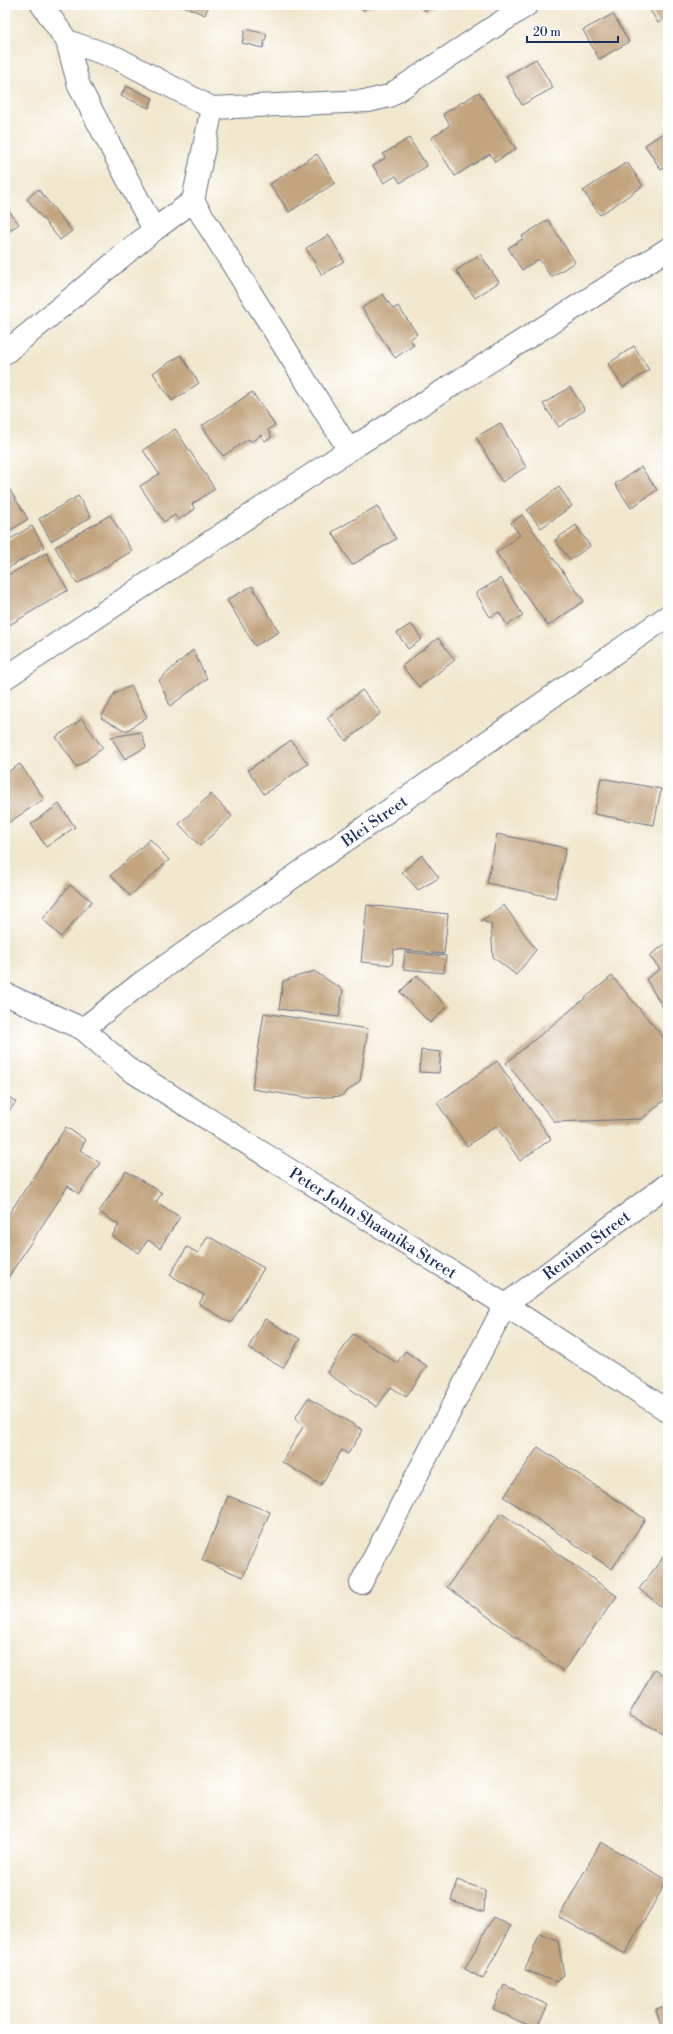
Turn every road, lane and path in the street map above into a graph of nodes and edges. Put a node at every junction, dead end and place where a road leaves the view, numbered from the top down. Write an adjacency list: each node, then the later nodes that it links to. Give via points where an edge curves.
1 (42, 5): 3 (street)
2 (527, 5): 4 (street, via 389,96 368,101)
3 (67, 41): 4 (street, via 117,58); 6 (street, via 79,86)
4 (212, 108): 5 (street)
5 (193, 201): 6 (street); 9 (street)
6 (154, 230): 8 (street)
7 (668, 249): 9 (street)
8 (5, 353)
9 (349, 450): 11 (street)
10 (668, 616): 13 (street, Blei Street, via 141,983)
11 (5, 678)
12 (5, 994): 13 (street, Peter John Shaanika Street)
13 (83, 1029): 15 (street, Peter John Shaanika Street, via 130,1070)
14 (668, 1184): 15 (street, Renium Street)
15 (505, 1305): 16 (street, Peter John Shaanika Street); 17 (street)
16 (668, 1411)
17 (361, 1583)

